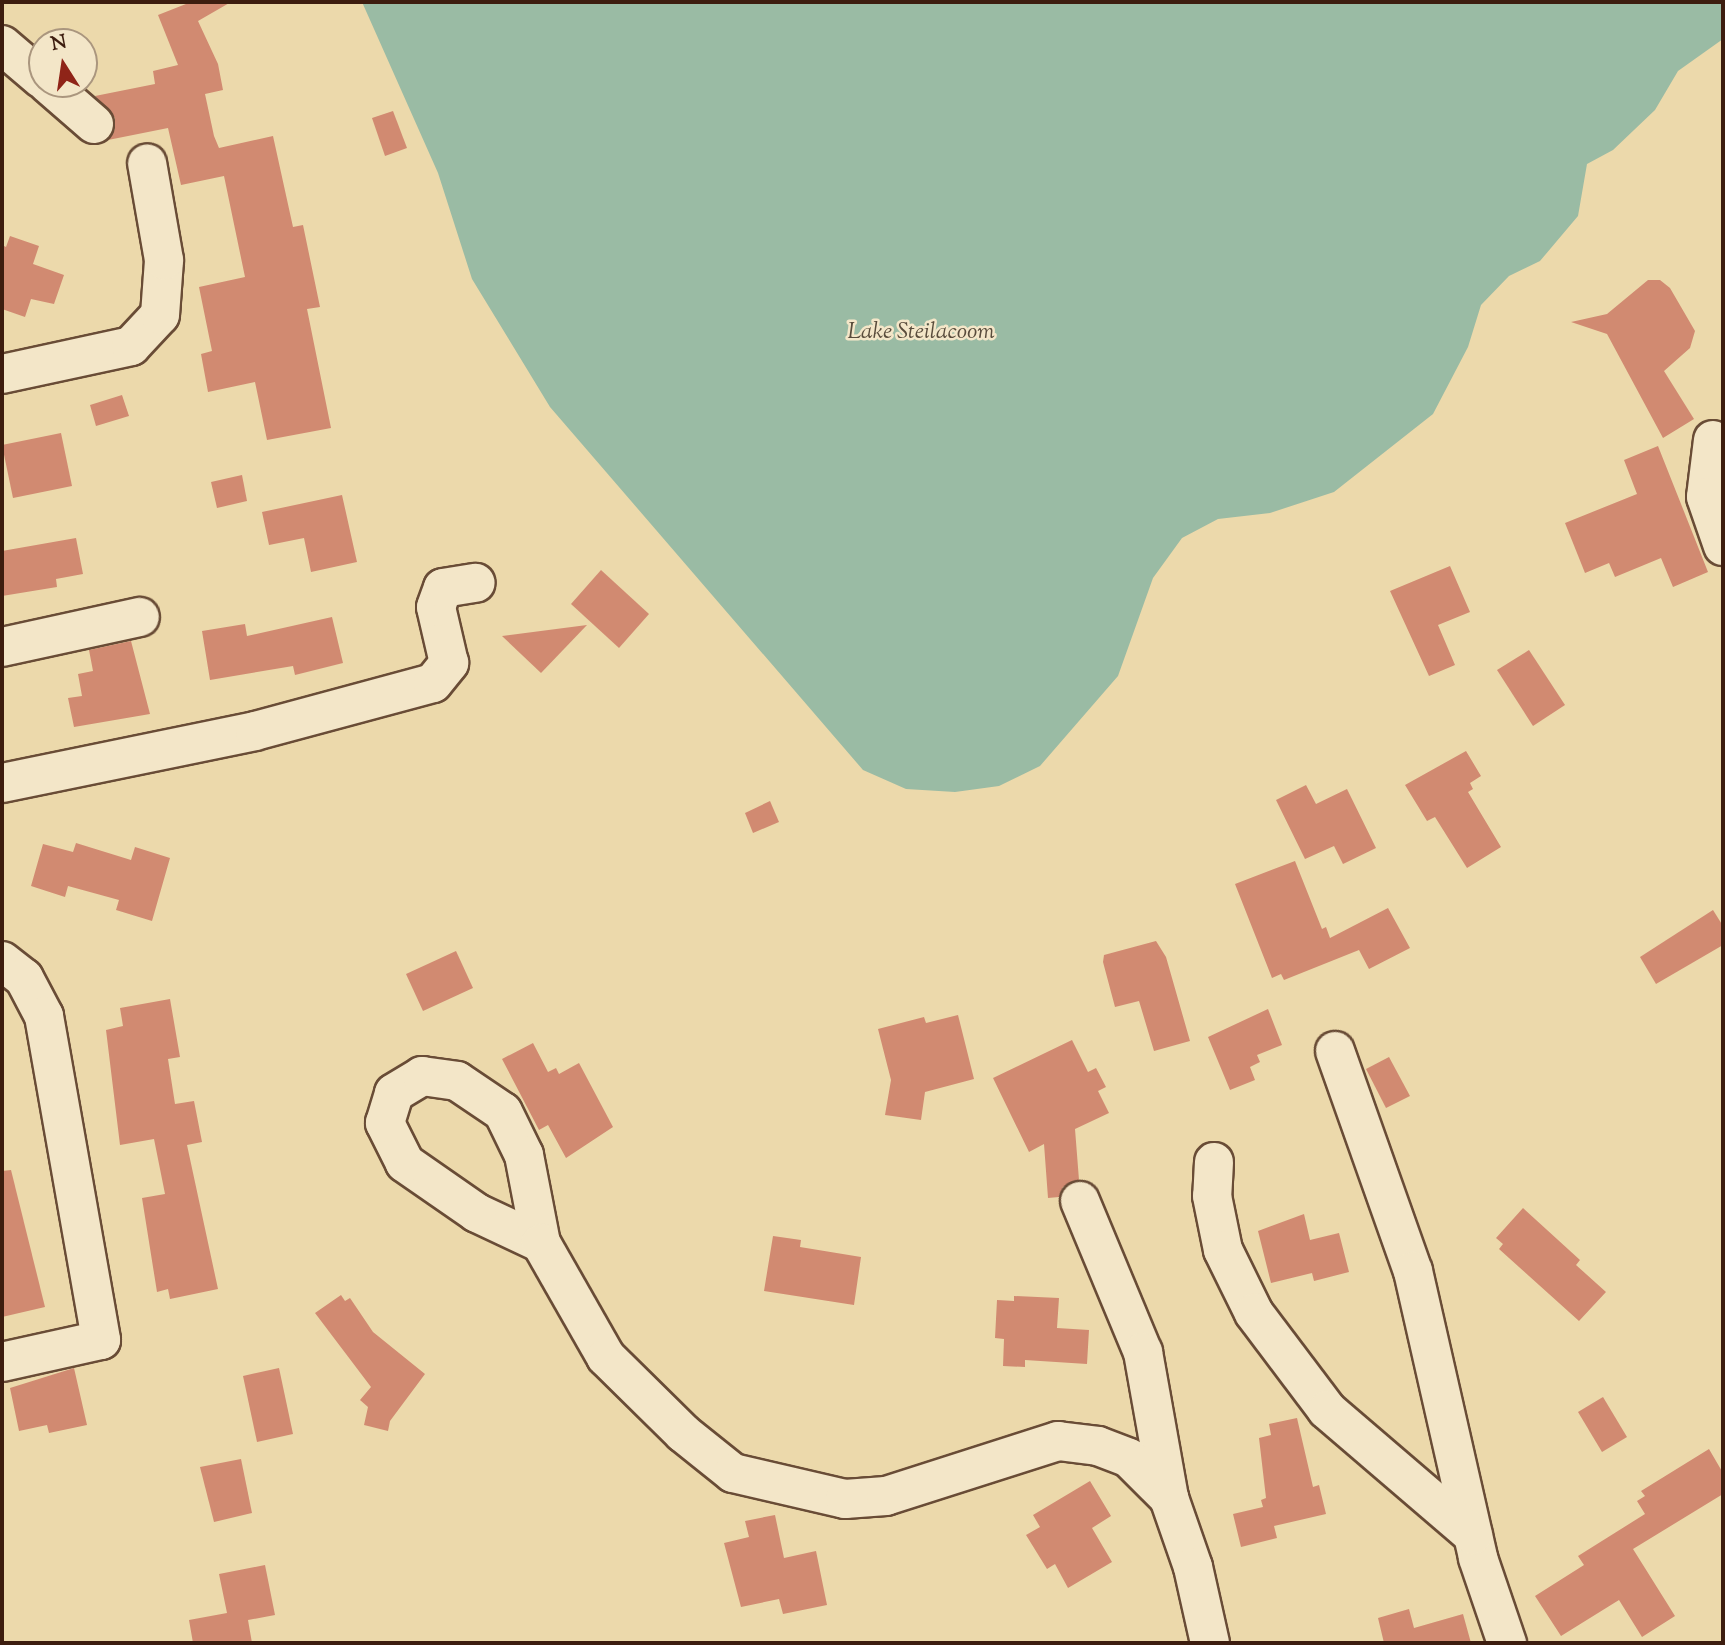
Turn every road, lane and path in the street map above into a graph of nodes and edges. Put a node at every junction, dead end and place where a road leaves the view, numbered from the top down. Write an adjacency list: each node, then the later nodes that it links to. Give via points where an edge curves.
1 (2, 45): 2 (street)
2 (28, 67)
3 (64, 98): 4 (street)
4 (94, 124)
5 (147, 163): 6 (street, via 164,260 160,315 131,346)
6 (2, 374)
7 (1713, 440): 8 (street, via 1706,497)
8 (1723, 546)
9 (476, 583): 12 (street, via 443,589 436,607 449,663 433,682 255,731)
10 (140, 617): 11 (street)
11 (2, 647)
12 (2, 783)
13 (2, 961): 18 (street, via 24,978 44,1016 101,1340)
14 (1335, 1051): 20 (street, via 1413,1271)
15 (1214, 1162): 20 (street, via 1212,1196 1223,1250 1254,1313 1327,1410)
16 (1080, 1201): 19 (street, via 1143,1352)
17 (541, 1243): 17 (street, via 477,1213 405,1163 385,1124 394,1093 422,1076 457,1082 503,1112 524,1156); 19 (street, via 606,1357 683,1433 733,1473 845,1499 886,1496 1058,1441 1098,1446 1129,1458)
18 (2, 1362)
19 (1169, 1498): 21 (street, via 1194,1567)
20 (1473, 1535): 22 (street)
21 (1210, 1643)
22 (1507, 1643)

